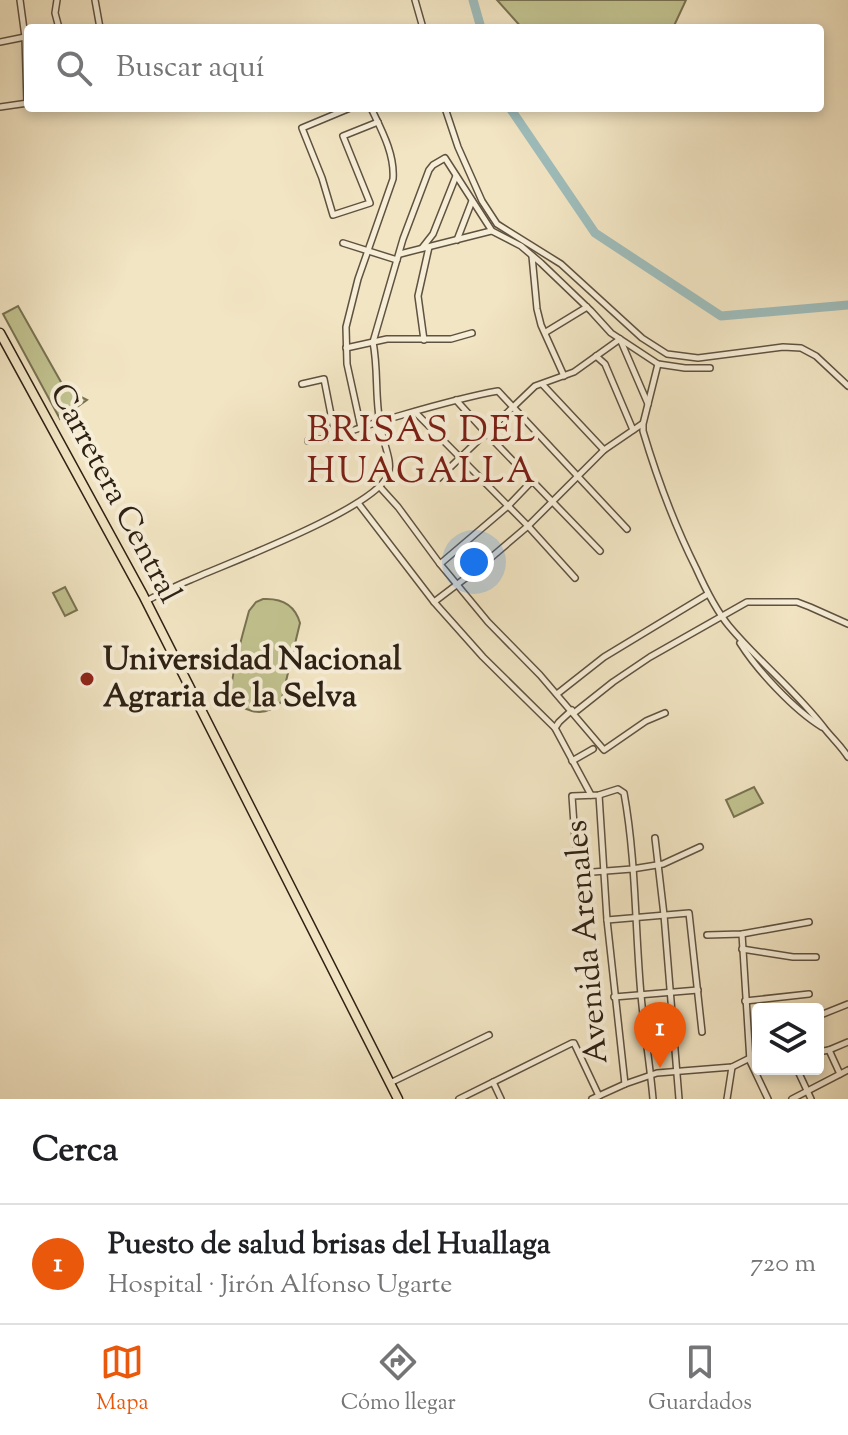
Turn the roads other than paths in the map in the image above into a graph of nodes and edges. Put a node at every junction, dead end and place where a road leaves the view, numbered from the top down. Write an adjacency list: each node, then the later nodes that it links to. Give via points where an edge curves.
1 (20, 0): 8 (street)
2 (57, 0): 5 (street)
3 (95, 0): 6 (street)
4 (415, 0): 7 (street)
5 (58, 24)
6 (99, 24)
7 (422, 24)
8 (24, 30)
9 (24, 37): 10 (street)
10 (0, 42)
11 (24, 104): 12 (street)
12 (0, 107)
13 (340, 112): 16 (street, via 302,128 333,215 370,203 343,136)
14 (373, 112): 16 (street)
15 (446, 112): 35 (street, via 482,201 497,224 561,264 642,338)
16 (378, 122): 23 (street, via 394,170)
17 (457, 175): 18 (street); 22 (street); 25 (street, via 445,158 429,170)
18 (473, 200): 19 (street); 20 (street)
19 (492, 231): 20 (street); 24 (street)
20 (456, 240): 22 (street)
21 (343, 243): 23 (street)
22 (425, 248): 25 (street); 31 (street, via 418,296)
23 (368, 250): 25 (street); 33 (street, via 349,311)
24 (532, 256): 26 (street); 27 (street, via 537,309)
25 (398, 257): 32 (street)
26 (587, 307): 27 (street); 30 (street)
27 (546, 332): 38 (street)
28 (0, 333): 69 (highway, Carretera Central)
29 (472, 333): 31 (street)
30 (620, 339): 34 (street); 36 (street); 43 (street)
31 (424, 340): 32 (street)
32 (373, 342): 33 (street); 46 (street)
33 (346, 348): 48 (street)
34 (596, 356): 38 (street); 49 (street, via 605,364)
35 (680, 356): 36 (street); 41 (street, via 801,348)
36 (659, 364): 37 (street); 43 (street)
37 (710, 368)
38 (564, 376): 40 (street)
39 (302, 384): 51 (street, via 324,379)
40 (543, 385): 44 (street); 53 (street)
41 (848, 386)
42 (455, 399): 44 (street, via 498,391); 45 (street); 50 (street)
43 (648, 405): 47 (street)
44 (513, 407): 50 (street); 55 (street)
45 (415, 412): 46 (street); 54 (street)
46 (379, 422): 48 (street); 58 (street, via 390,467)
47 (643, 424): 49 (street); 68 (street, via 672,515)
48 (361, 428): 51 (street)
49 (633, 430): 53 (street)
50 (486, 433): 54 (street); 57 (street)
51 (335, 435): 52 (street)
52 (308, 441)
53 (604, 450): 55 (street)
54 (460, 459): 56 (street); 61 (street)
55 (578, 475): 59 (street); 63 (street)
56 (439, 478)
57 (532, 481): 59 (street); 61 (street)
58 (379, 486): 60 (street); 65 (street)
59 (552, 501): 62 (street); 64 (street)
60 (358, 503): 69 (street); 70 (street)
61 (508, 506): 62 (street); 65 (street)
62 (528, 526): 66 (street); 67 (street)
63 (627, 529)
64 (600, 551)
65 (440, 564): 67 (street)
66 (575, 578)
67 (456, 585): 70 (street); 73 (street)
68 (708, 594): 71 (street); 73 (street, via 604,657)
69 (145, 601): 119 (highway, Carretera Central)
70 (434, 602): 76 (street)
71 (721, 616): 72 (street, via 751,601 791,601); 74 (street, via 650,657); 78 (street, via 817,716)
72 (848, 624)
73 (557, 694): 74 (street)
74 (573, 712): 75 (street, via 604,750); 76 (street)
75 (665, 713)
76 (555, 728): 79 (street)
77 (593, 749): 79 (street)
78 (848, 757)
79 (572, 761): 80 (street)
80 (591, 795): 81 (street); 86 (street, via 572,796 580,873)
81 (599, 795): 85 (street, via 618,789 624,793); 86 (street, Avenida Arenales)
82 (655, 838): 84 (street)
83 (700, 847): 84 (street)
84 (658, 865): 85 (street); 87 (street)
85 (632, 869): 86 (street); 88 (street)
86 (604, 872): 89 (street, Avenida Arenales)
87 (664, 915): 88 (street); 95 (street, via 689,913); 96 (street)
88 (636, 917): 89 (street); 98 (street)
89 (607, 920): 99 (street, Avenida Arenales)
90 (809, 922): 91 (street)
91 (742, 934): 92 (street); 93 (street)
92 (707, 935)
93 (742, 949): 94 (street); 100 (street)
94 (816, 957)
95 (698, 990): 96 (street); 105 (street)
96 (671, 993): 98 (street); 114 (street)
97 (809, 994): 100 (street)
98 (641, 996): 99 (street); 116 (street)
99 (614, 997): 120 (street, Avenida Arenales)
100 (745, 1001): 103 (street)
101 (848, 1004): 102 (street)
102 (824, 1014)
103 (748, 1020): 104 (street); 111 (street)
104 (752, 1020)
105 (702, 1032)
106 (489, 1035): 119 (street)
107 (848, 1042): 108 (street)
108 (829, 1050): 109 (street); 115 (street)
109 (824, 1051)
110 (752, 1056): 111 (street)
111 (749, 1057): 112 (street); 129 (street)
112 (732, 1067): 114 (street); 128 (street)
113 (848, 1070): 115 (street)
114 (678, 1071): 116 (street); 127 (street)
115 (840, 1074): 121 (street)
116 (651, 1075): 120 (street); 126 (street)
117 (800, 1075): 121 (street)
118 (493, 1082): 122 (street, via 574,1043); 124 (street); 125 (street)
119 (390, 1083): 123 (highway, Carretera Central)
120 (625, 1084): 122 (street)
121 (807, 1091): 130 (street); 131 (street)
122 (596, 1098)
123 (398, 1099)
124 (459, 1099)
125 (501, 1099)
126 (653, 1099)
127 (679, 1099)
128 (727, 1099)
129 (768, 1099)
130 (792, 1099)
131 (811, 1099)

